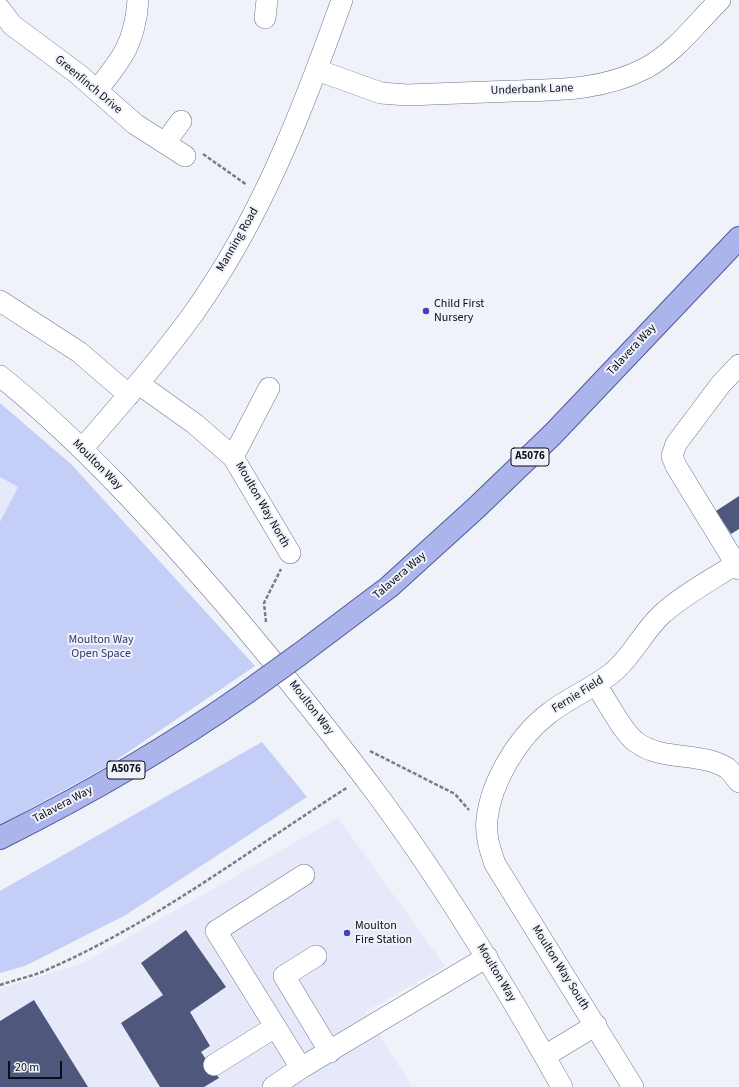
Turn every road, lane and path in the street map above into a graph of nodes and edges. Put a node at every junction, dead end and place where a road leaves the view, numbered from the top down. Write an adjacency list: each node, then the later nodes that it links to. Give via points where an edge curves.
1 (138, 0): 6 (street, via 137,15 124,55)
2 (342, 0): 5 (street, Manning Road)
3 (720, 0): 5 (street, Underbank Lane, via 687,36 654,63 626,77 588,87 406,95 381,92)
4 (4, 23): 6 (street, Greenfinch Drive)
5 (317, 70): 10 (street, Manning Road, via 290,139)
6 (97, 90): 8 (street, Greenfinch Drive, via 135,124)
7 (181, 121): 8 (street)
8 (165, 143): 9 (street, Greenfinch Drive)
9 (185, 156): 10 (path, via 202,153)
10 (263, 196): 16 (street, Manning Road, via 194,313)
11 (739, 238): 26 (main road, Talavera Way / A5076, bridge, via 553,434 389,587 207,720 112,779)
12 (0, 301): 16 (street, Moulton Way North)
13 (739, 365): 20 (street, via 720,384 676,444 672,456)
14 (0, 376): 17 (street, Moulton Way)
15 (269, 388): 18 (street)
16 (134, 389): 17 (street, Manning Road); 18 (street, Moulton Way North, via 195,424)
17 (82, 449): 23 (street, Moulton Way, via 193,567 271,658)
18 (233, 457): 19 (street, Moulton Way North)
19 (290, 553): 21 (path, via 264,603)
20 (732, 569): 22 (street, Fernie Field, via 676,603 661,616 626,659)
21 (266, 623)
22 (596, 685): 25 (street, via 635,742 649,750 713,762 728,769); 27 (street, Fernie Field, via 562,703 521,741 496,787 487,820)
23 (348, 756): 27 (path, via 362,747 455,794); 30 (street, Moulton Way, via 423,859)
24 (346, 782): 31 (path, via 349,786 167,907 112,938 42,972)
25 (739, 782)
26 (0, 838)
27 (488, 841): 32 (street, Moulton Way South, via 495,864 507,885)
28 (304, 875): 33 (street, via 216,931)
29 (316, 956): 34 (street, via 284,976)
30 (487, 957): 34 (street); 35 (street, Moulton Way)
31 (0, 985)
32 (596, 1025): 35 (street); 40 (street, Moulton Way South)
33 (275, 1027): 36 (street); 37 (street)
34 (330, 1052): 37 (street)
35 (545, 1056): 39 (street, Moulton Way)
36 (214, 1065)
37 (300, 1068): 38 (street)
38 (273, 1087)
39 (562, 1087)
40 (633, 1087)

